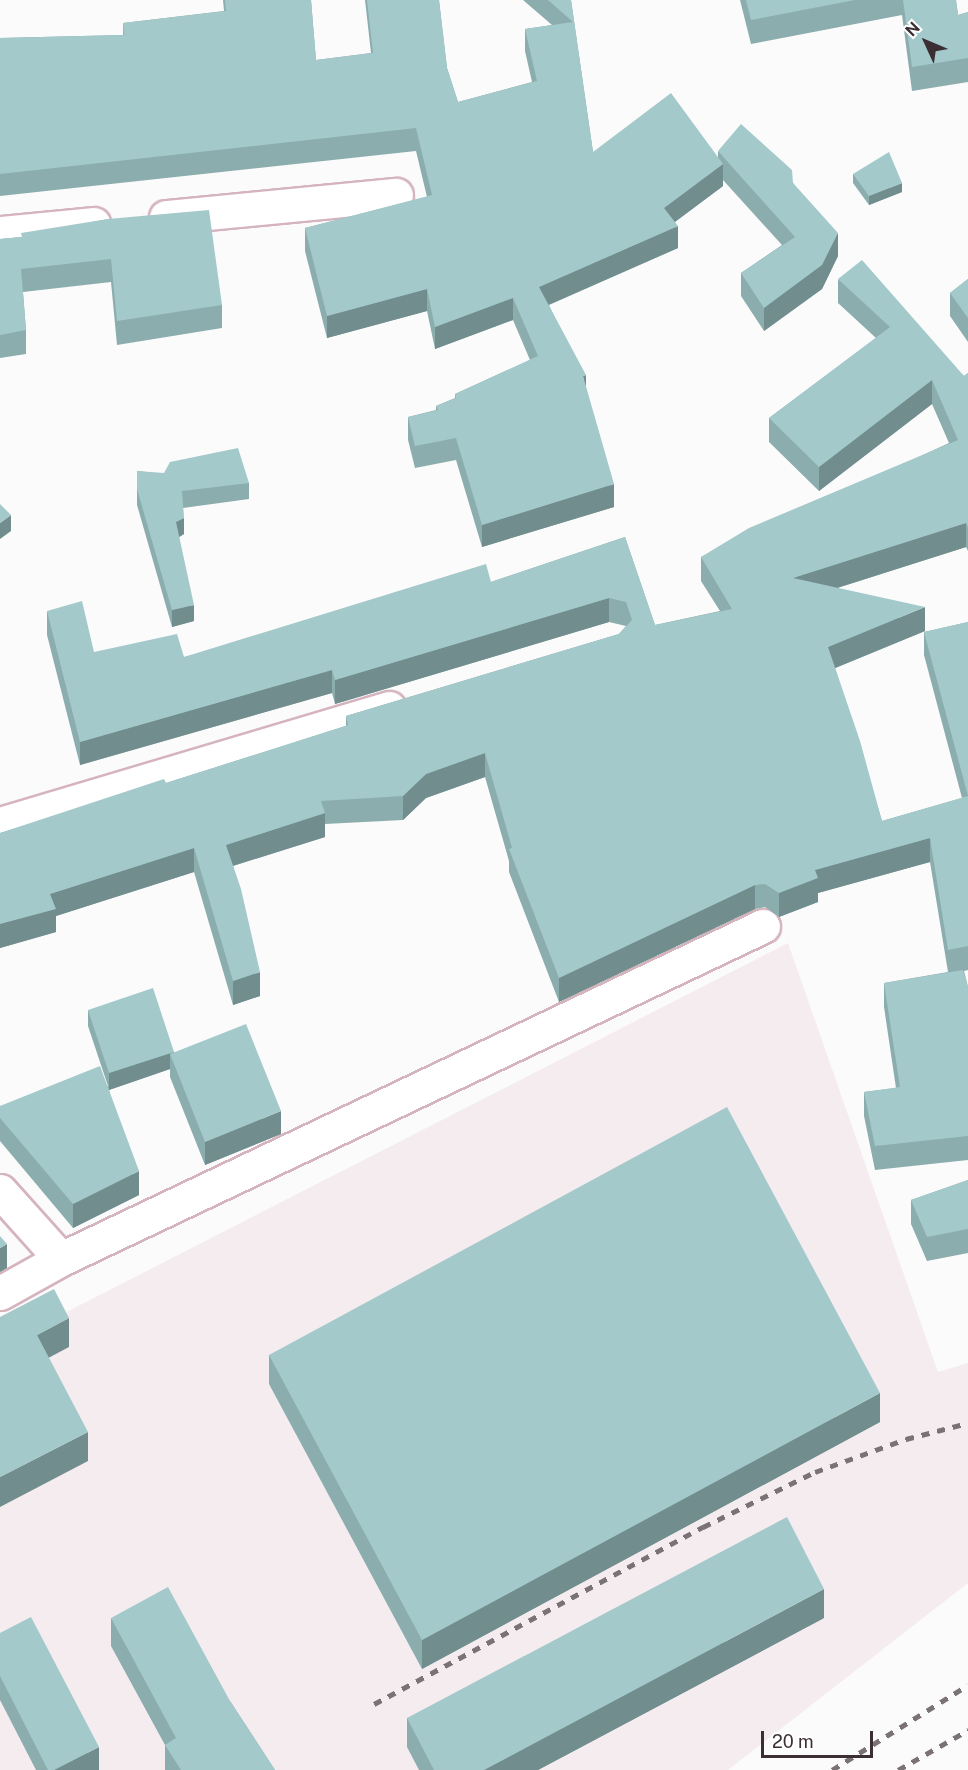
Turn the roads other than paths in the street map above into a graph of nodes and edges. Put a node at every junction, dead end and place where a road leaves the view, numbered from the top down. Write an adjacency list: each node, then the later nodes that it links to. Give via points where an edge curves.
1 (396, 195): 2 (street)
2 (0, 233)
3 (421, 698): 4 (street)
4 (0, 824)
5 (763, 926): 7 (street)
6 (0, 1191): 7 (street)
7 (61, 1259): 8 (street)
8 (0, 1293)

